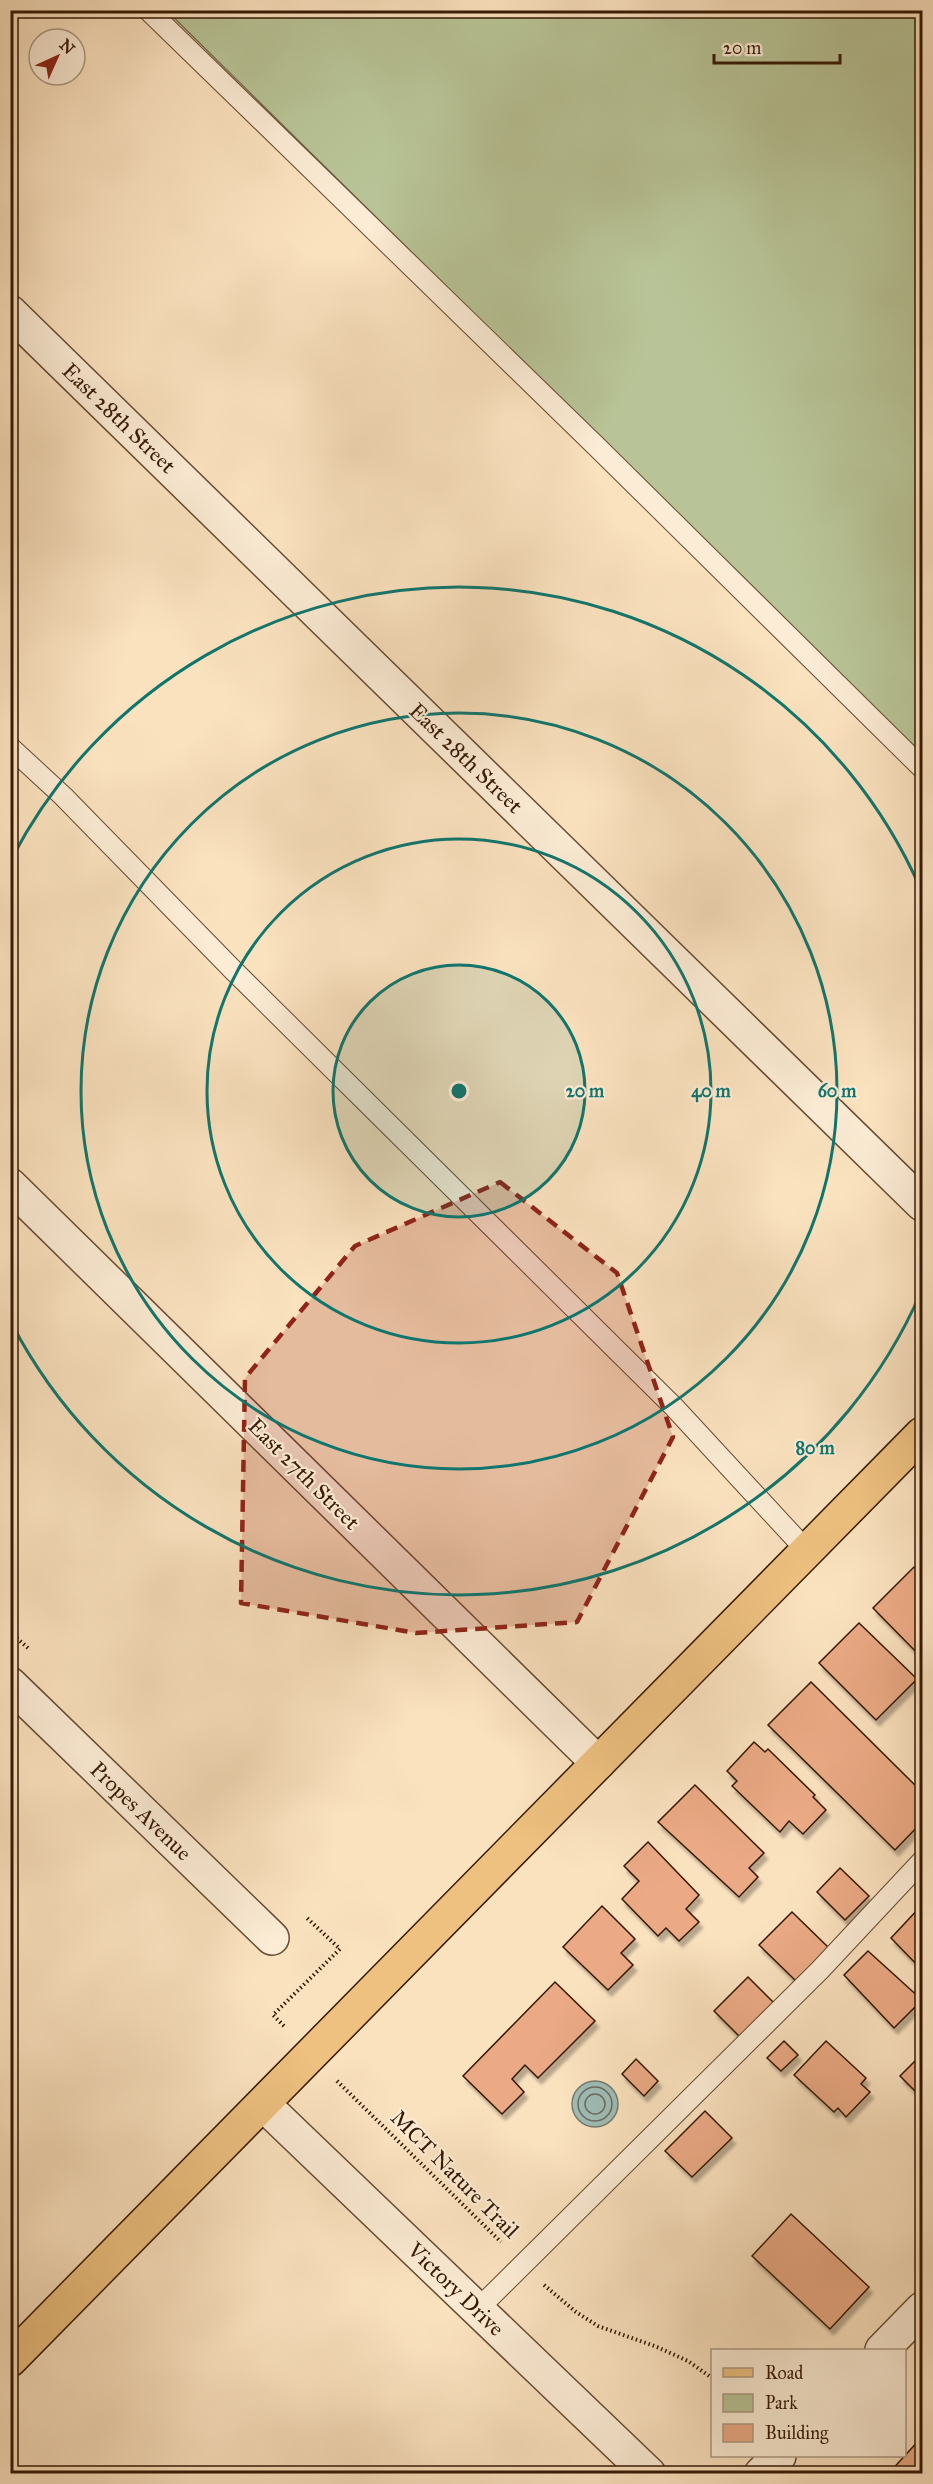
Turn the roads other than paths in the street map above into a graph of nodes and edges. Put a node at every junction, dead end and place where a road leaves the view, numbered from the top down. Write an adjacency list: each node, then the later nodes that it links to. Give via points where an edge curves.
1 (148, 10): 4 (lane)
2 (10, 312): 6 (street, East 28th Street)
3 (10, 747): 8 (lane, via 674,1407)
4 (922, 768)
5 (10, 1185): 10 (street, East 27th Street)
6 (922, 1203)
7 (922, 1434): 8 (main road)
8 (807, 1551): 10 (main road)
9 (10, 1684): 12 (street, Propes Avenue)
10 (598, 1763): 13 (main road)
11 (922, 1861): 15 (lane, via 820,1970)
12 (272, 1938)
13 (263, 2104): 15 (street, Victory Drive); 17 (main road)
14 (922, 2309): 16 (street)
15 (477, 2310): 19 (street, Victory Drive)
16 (883, 2349)
17 (10, 2360)
18 (778, 2457): 20 (street)
19 (649, 2474)
20 (761, 2474)

